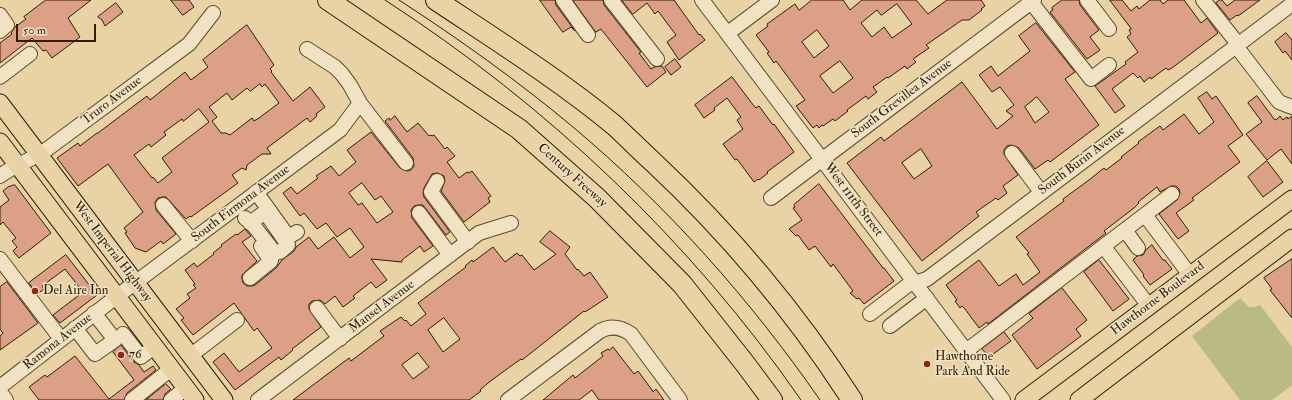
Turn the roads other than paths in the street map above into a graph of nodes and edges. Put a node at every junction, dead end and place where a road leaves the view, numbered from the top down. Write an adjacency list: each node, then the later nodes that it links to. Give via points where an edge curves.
1 (328, 0): 82 (highway, Century Freeway, via 519,129 597,198 682,284)
2 (436, 0): 83 (highway, via 554,79 614,126 678,185 732,243 793,315)
3 (562, 0): 16 (street)
4 (611, 0): 20 (street)
5 (702, 0): 15 (street, West 111th Street)
6 (772, 0): 15 (street)
7 (1087, 0): 13 (street)
8 (1203, 0): 17 (street)
9 (1032, 1): 21 (street, via 1091,79); 29 (street, South Grevillea Avenue)
10 (1292, 4): 17 (street, South Burin Avenue)
11 (214, 13): 28 (street, Truro Avenue, via 189,44)
12 (0, 15): 14 (street, via 7,25)
13 (1109, 29)
14 (0, 31)
15 (728, 33): 29 (street, West 111th Street)
16 (588, 35)
17 (1237, 45): 25 (street, via 1279,102); 35 (street, South Burin Avenue)
18 (307, 49): 24 (street, via 342,74)
19 (30, 54): 22 (street)
20 (657, 59)
21 (1109, 65)
22 (0, 77)
23 (0, 103): 28 (main road, West Imperial Highway)
24 (360, 103): 30 (street); 34 (street, South Firmona Avenue, via 340,130)
25 (1292, 106)
26 (0, 142): 31 (main road, West Imperial Highway)
27 (1012, 153): 35 (street)
28 (40, 155): 31 (street, Truro Avenue); 55 (main road, West Imperial Highway)
29 (822, 159): 37 (street, South Grevillea Avenue); 56 (street, West 111th Street)
30 (406, 163)
31 (18, 166): 32 (street, Truro Avenue); 57 (main road, West Imperial Highway)
32 (0, 176)
33 (437, 181): 48 (street, via 431,192)
34 (256, 192): 42 (street, South Firmona Avenue); 45 (street, via 287,235)
35 (1041, 192): 56 (street, South Burin Avenue, via 927,279)
36 (1172, 194): 41 (street)
37 (771, 198)
38 (1292, 199): 53 (main road, Hawthorne Boulevard)
39 (163, 204): 47 (street)
40 (419, 214): 51 (street)
41 (1145, 215): 44 (street); 53 (street)
42 (244, 216): 47 (street, South Firmona Avenue); 54 (street, via 271,261)
43 (511, 223): 48 (street, Mansel Avenue, via 479,233)
44 (1125, 230): 49 (street); 50 (street)
45 (297, 232)
46 (1292, 238): 86 (main road)
47 (192, 241): 55 (street, South Firmona Avenue)
48 (468, 242): 51 (street, Mansel Avenue)
49 (1104, 246): 59 (street); 69 (street)
50 (1138, 248)
51 (450, 255): 68 (street, Mansel Avenue)
52 (3, 269): 67 (street)
53 (1190, 275): 59 (main road, Hawthorne Boulevard)
54 (250, 278)
55 (135, 283): 57 (street, South Firmona Avenue); 70 (main road, West Imperial Highway)
56 (916, 283): 58 (street, West 111th Street); 62 (street, South Burin Avenue, via 908,285)
57 (116, 297): 61 (street, Ramona Avenue); 66 (main road, West Imperial Highway)
58 (926, 298): 64 (street); 69 (street, West 111th Street)
59 (1149, 306): 85 (main road, Hawthorne Boulevard)
60 (317, 308): 68 (street)
61 (94, 314): 65 (street, Ramona Avenue); 66 (street)
62 (870, 314)
63 (237, 320): 70 (street)
64 (895, 321)
65 (75, 328): 66 (street, via 95,354); 67 (street, Ramona Avenue)
66 (125, 332): 71 (main road, West Imperial Highway, via 154,347)
67 (61, 339): 72 (street, Ramona Avenue)
68 (340, 339): 79 (street, Mansel Avenue)
69 (966, 351): 84 (street, West 111th Street)
70 (190, 356): 78 (main road, West Imperial Highway)
71 (172, 370): 74 (main road, West Imperial Highway); 76 (street)
72 (0, 387)
73 (0, 392): 75 (street)
74 (190, 394): 77 (street)
75 (6, 400)
76 (132, 400)
77 (171, 400)
78 (224, 400)
79 (258, 400)
80 (508, 400): 81 (street, via 607,327 621,328 631,334)
81 (680, 400)
82 (772, 400)
83 (852, 400)
84 (1003, 400)
85 (1024, 400)
86 (1079, 400)

